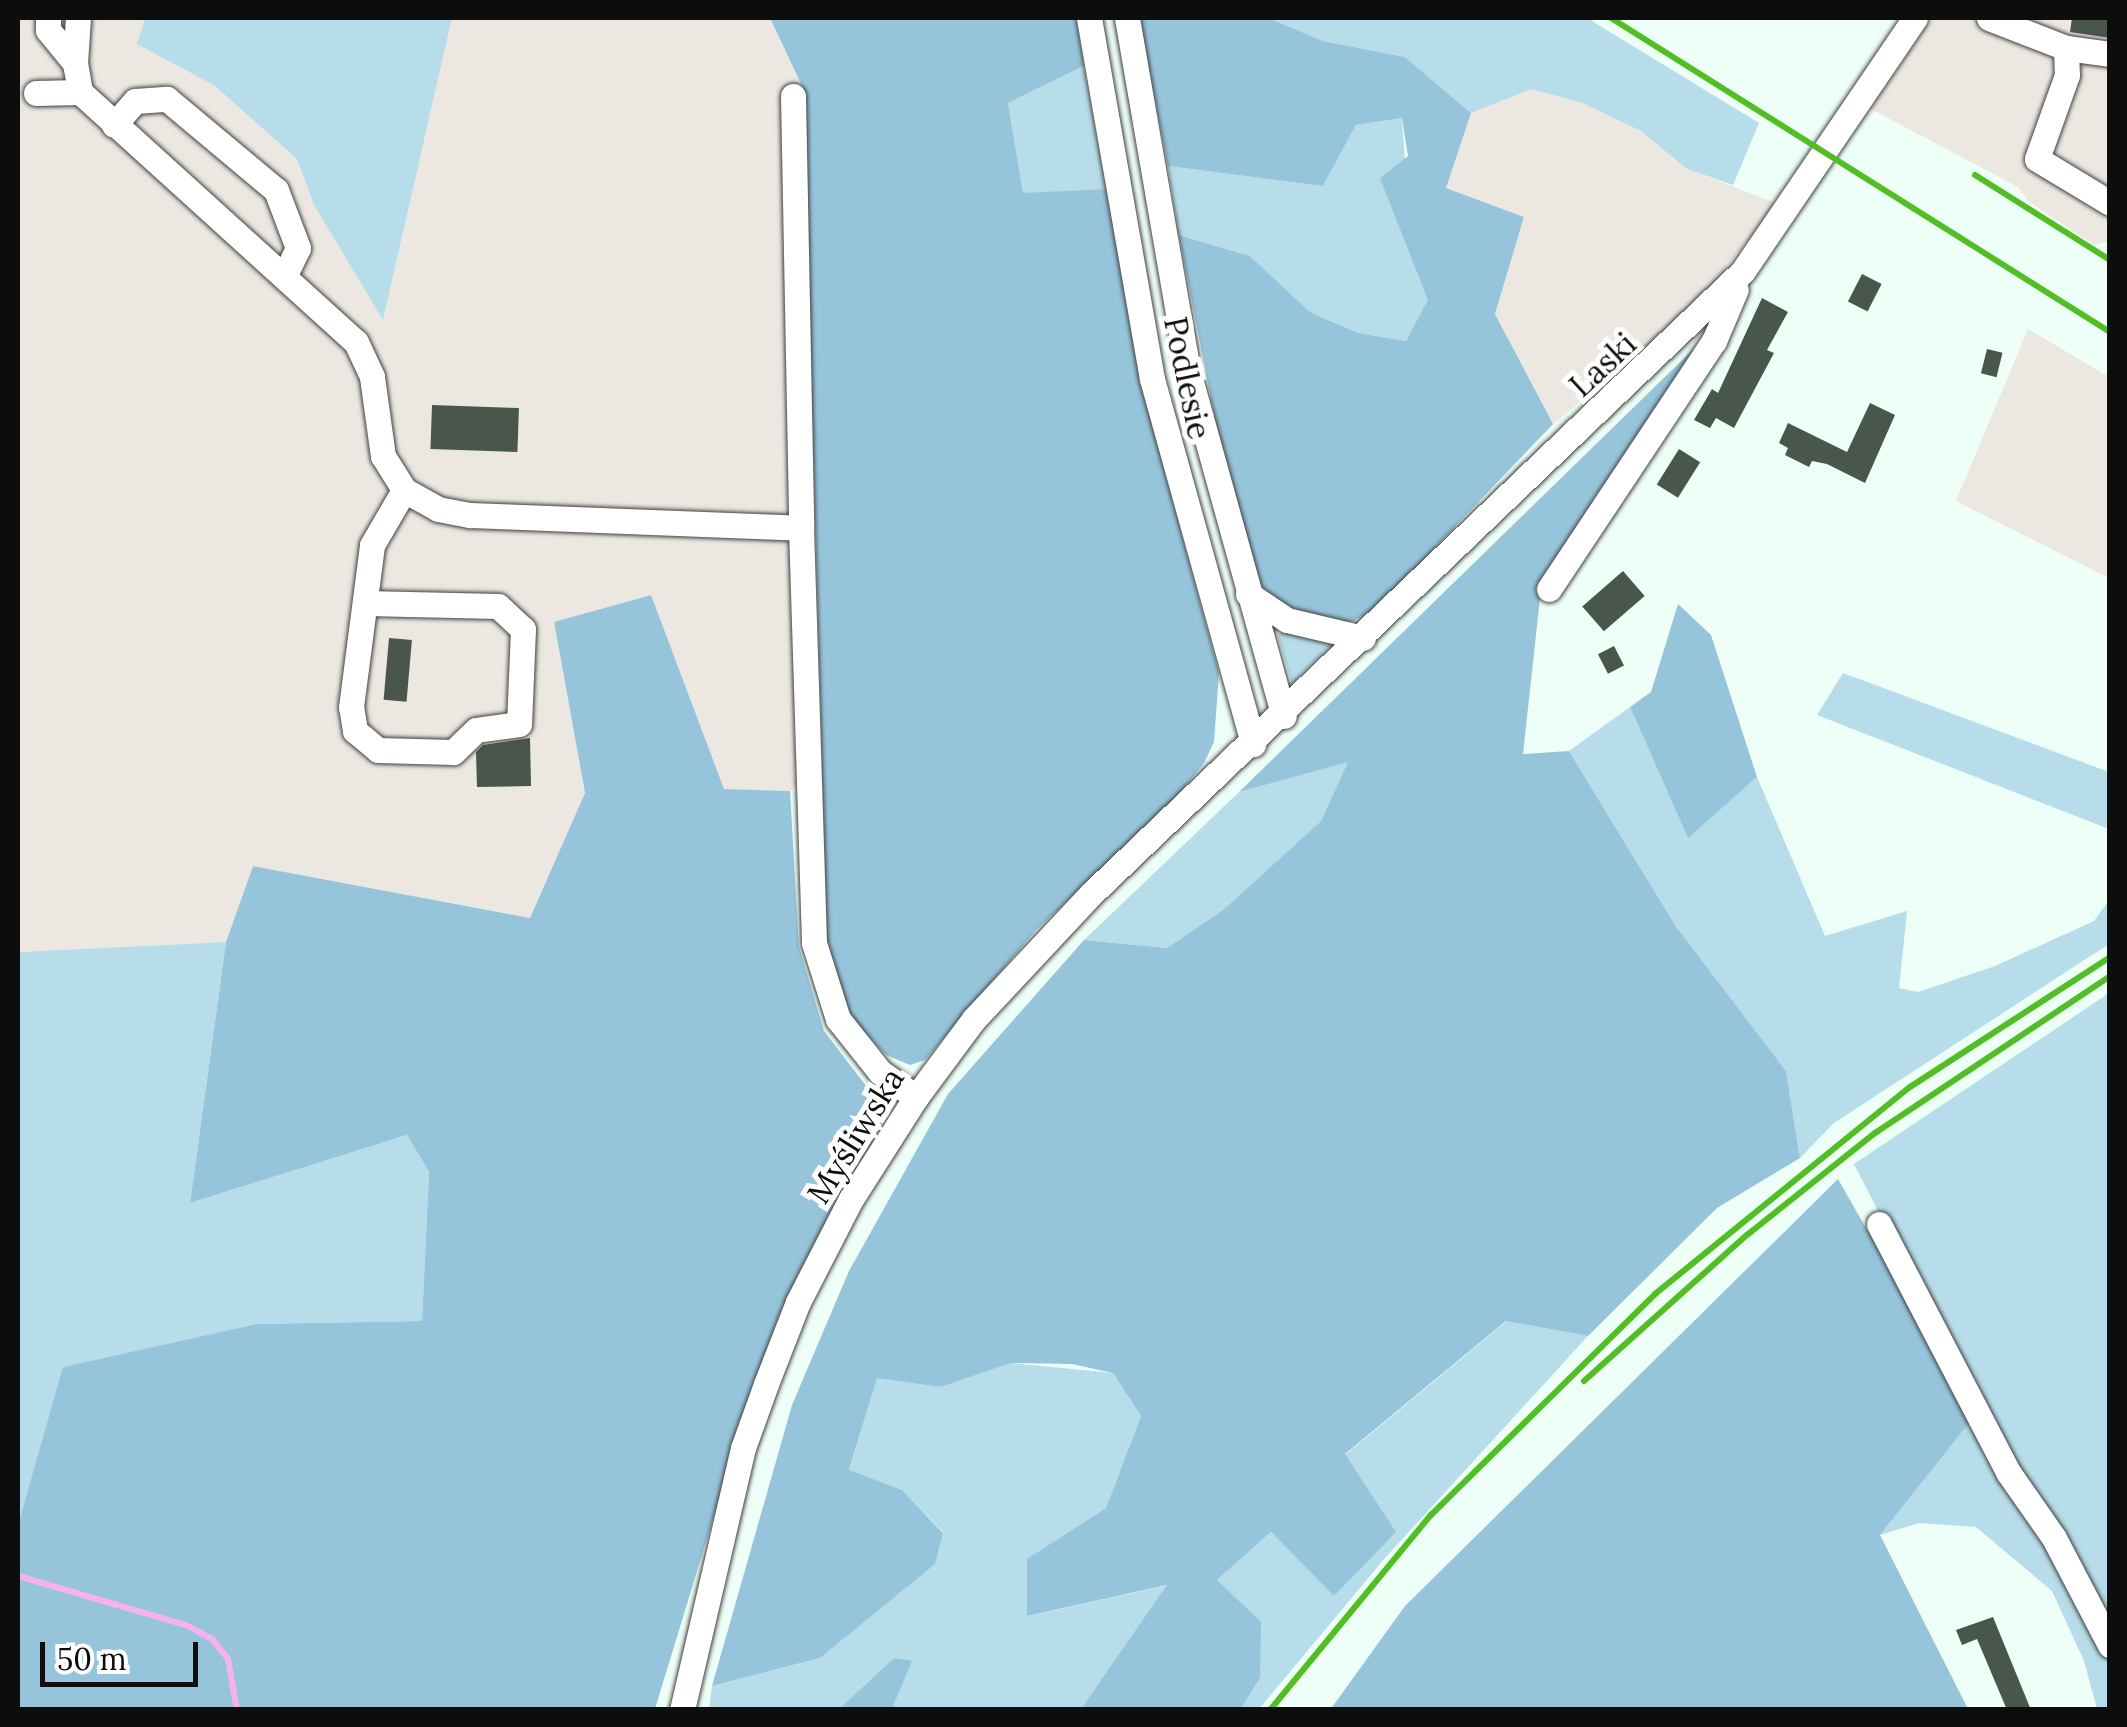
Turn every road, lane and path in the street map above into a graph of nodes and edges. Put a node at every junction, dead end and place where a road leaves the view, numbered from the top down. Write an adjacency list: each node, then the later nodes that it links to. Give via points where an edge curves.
1 (48, 18): 9 (street, via 48,30)
2 (78, 18): 9 (street)
3 (1089, 18): 24 (street, Podlesie, via 1152,379)
4 (1127, 18): 20 (street, Podlesie, via 1188,371)
5 (1915, 18): 15 (street, Laski)
6 (1989, 18): 7 (street)
7 (2066, 48): 8 (street); 14 (street, via 2066,75 2037,159)
8 (2110, 54)
9 (75, 63): 10 (street)
10 (80, 92): 11 (street); 13 (street)
11 (36, 93)
12 (793, 96): 18 (street)
13 (114, 125): 16 (street); 16 (street, via 135,101 167,98 276,190 298,248)
14 (2110, 203)
15 (1744, 271): 19 (street, via 1714,341); 22 (street, Laski)
16 (284, 277): 17 (street, via 356,342 372,377 383,456)
17 (404, 490): 18 (street, via 438,509 470,515); 21 (street, via 372,545)
18 (800, 528): 27 (street, via 814,942 838,1019 880,1072)
19 (1549, 589)
20 (1248, 594): 22 (street, via 1287,620); 23 (street, Podlesie)
21 (365, 603): 21 (street, via 350,707 360,740 378,750 453,752 476,730 519,724 523,630 498,606)
22 (1363, 638): 25 (street, Laski)
23 (1264, 646): 24 (street, via 1256,660); 25 (street, Podlesie)
24 (1233, 658): 26 (street, Podlesie)
25 (1284, 716): 26 (street, Myśliwska)
26 (1253, 744): 27 (street, Myśliwska, via 1042,944)
27 (916, 1097): 30 (street, Myśliwska, via 824,1251 766,1384 744,1448)
28 (1879, 1224): 29 (street, via 2008,1472 2054,1538)
29 (2110, 1645)
30 (682, 1710)

